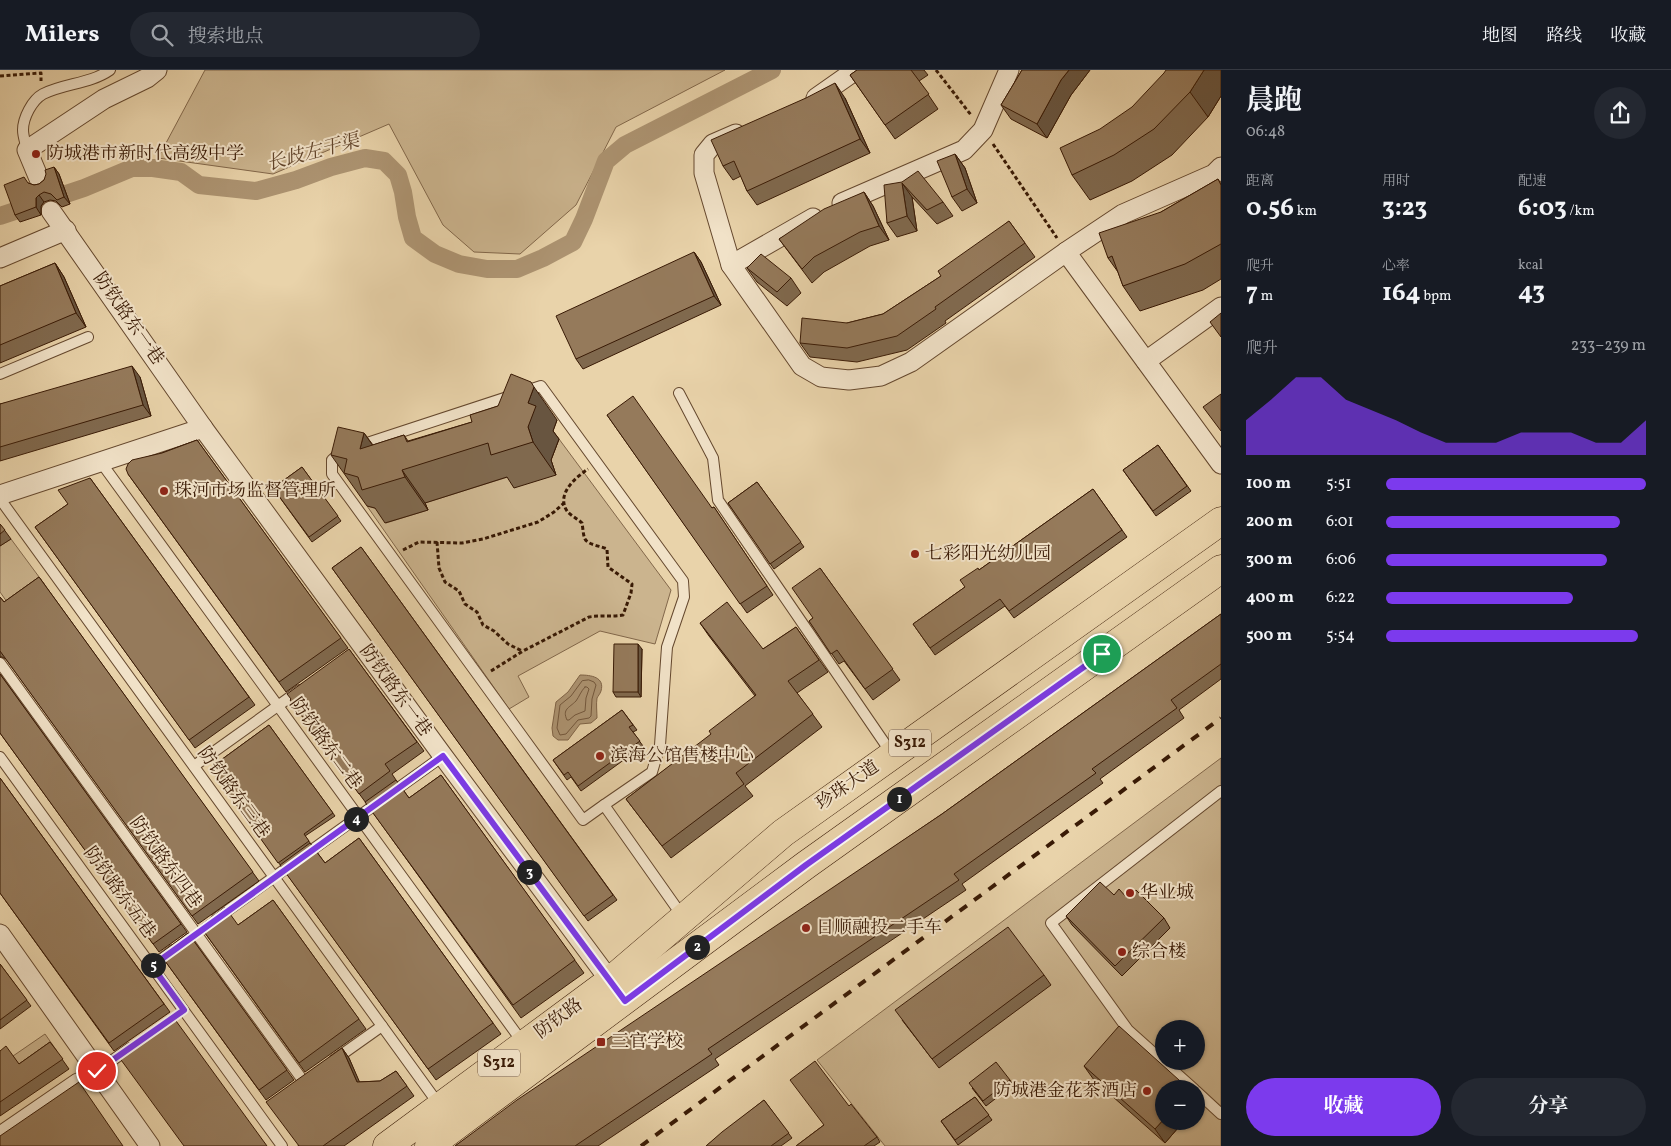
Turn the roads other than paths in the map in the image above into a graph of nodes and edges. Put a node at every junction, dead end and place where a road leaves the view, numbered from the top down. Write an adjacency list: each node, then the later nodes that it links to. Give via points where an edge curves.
1 (110, 70): 7 (lane, via 102,76 42,94 31,105 25,119 23,131)
2 (157, 70): 7 (street, via 104,99)
3 (856, 70): 5 (street)
4 (1010, 70): 14 (street, via 983,130 964,150 833,207)
5 (802, 106)
6 (748, 129): 14 (street, via 713,144 704,155 704,173)
7 (28, 150): 9 (street)
8 (1221, 167): 12 (street, via 1214,174 1123,214)
9 (40, 181)
10 (51, 211): 11 (street, 防钦路东一巷)
11 (66, 230): 13 (street); 20 (street, 防钦路东一巷)
12 (1066, 252): 14 (street, via 911,362 881,376 849,380 821,377 802,366); 17 (street)
13 (0, 258)
14 (731, 265)
15 (1221, 308): 17 (street)
16 (88, 337): 18 (lane)
17 (1146, 361): 22 (street)
18 (0, 374)
19 (679, 393): 30 (lane, via 713,458 718,500)
20 (203, 428): 21 (street); 31 (street, 防钦路东一巷, via 358,648)
21 (100, 462): 23 (street); 29 (lane, 防钦路东二巷)
22 (1221, 464)
23 (0, 495)
24 (0, 499): 33 (lane, 防钦路东三巷)
25 (1221, 520): 30 (main road, 珍珠大道 / S312)
26 (1221, 569): 42 (main road, S312, via 806,865)
27 (0, 663): 40 (lane, 防钦路东四巷)
28 (308, 684): 29 (lane)
29 (278, 706): 33 (lane); 36 (lane, 防钦路东二巷)
30 (893, 755): 38 (main road, 珍珠大道 / S312, via 783,833)
31 (443, 756): 36 (lane); 42 (street, 防钦路东一巷)
32 (0, 757): 41 (lane, 防钦路东五巷)
33 (194, 766): 37 (lane, 防钦路东三巷)
34 (1221, 791): 48 (lane, via 1051,923 1128,1030)
35 (604, 805): 35 (lane, via 652,772 660,744 667,647 684,597 683,581 541,386 340,452 332,460 332,474 583,820); 38 (lane)
36 (358, 818): 37 (lane); 45 (lane, 防钦路东二巷)
37 (274, 878): 40 (lane); 43 (lane, 防钦路东三巷)
38 (684, 918): 42 (main road, 珍珠大道 / S312)
39 (0, 934): 47 (street)
40 (196, 934): 41 (lane); 49 (lane, 防钦路东四巷)
41 (152, 966): 55 (lane, 防钦路东五巷, via 180,1013 263,1111)
42 (618, 991): 45 (main road, 防钦路 / S312); 57 (main road, 防钦路 / S312)
43 (382, 1026): 46 (lane); 51 (lane, 防钦路东三巷)
44 (137, 1043): 47 (lane)
45 (524, 1045): 51 (main road, 防钦路 / S312)
46 (327, 1065)
47 (97, 1071): 53 (lane, via 76,1079); 54 (street)
48 (1184, 1080)
49 (304, 1082)
50 (1205, 1099): 52 (lane)
51 (440, 1106): 56 (main road, 防钦路 / S312)
52 (1221, 1114)
53 (0, 1131)
54 (150, 1146)
55 (282, 1146)
56 (387, 1146)
57 (429, 1146)

